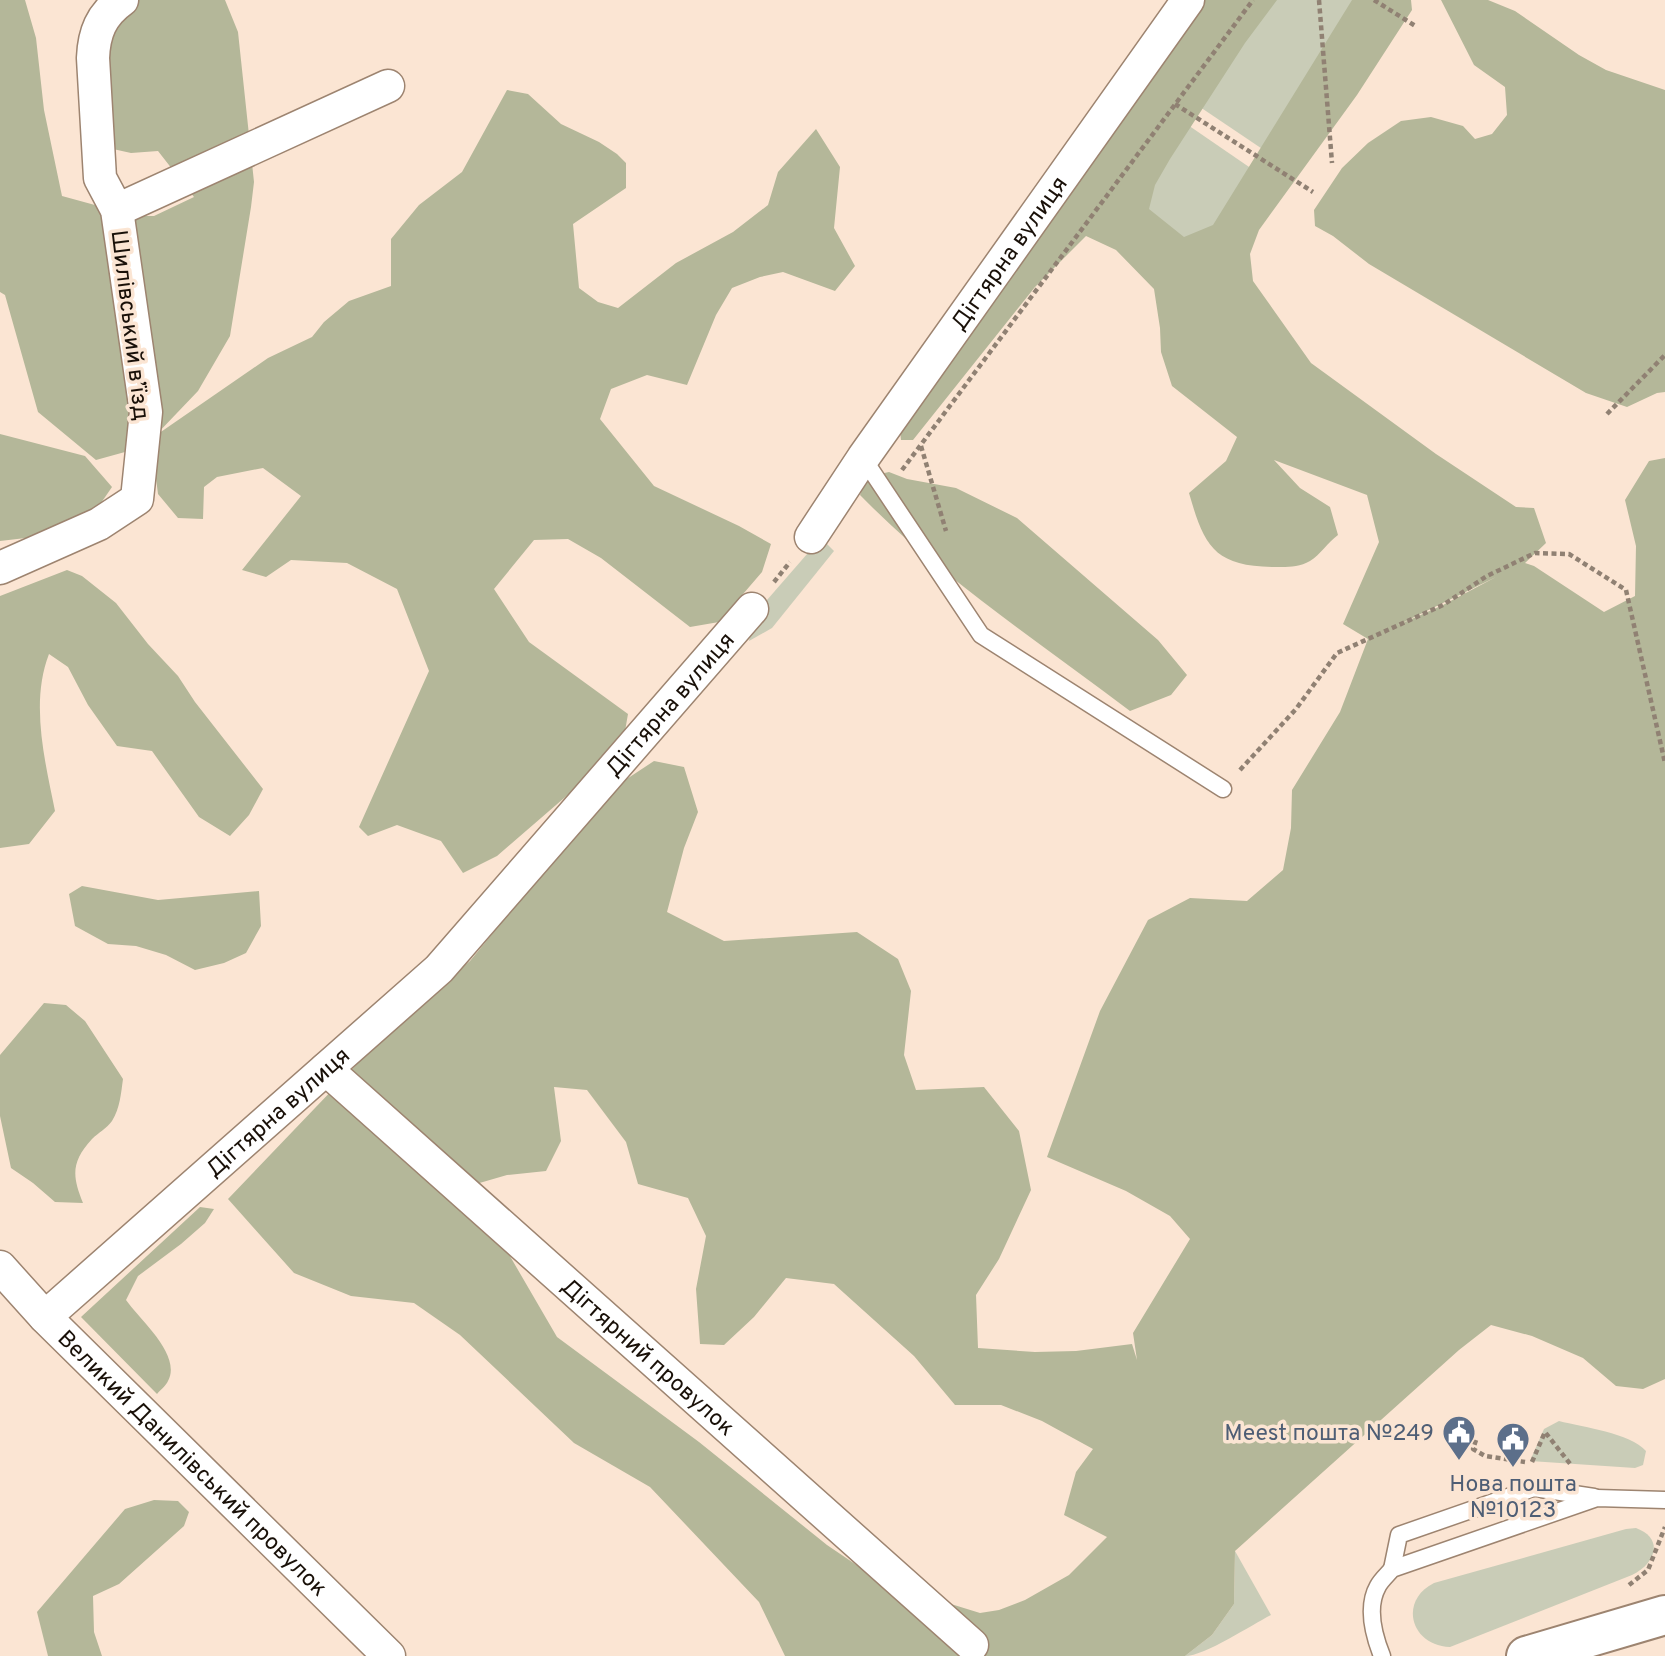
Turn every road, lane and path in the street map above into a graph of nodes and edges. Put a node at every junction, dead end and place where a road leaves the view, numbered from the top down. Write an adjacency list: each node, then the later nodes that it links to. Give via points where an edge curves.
1 (122, 0): 11 (street, via 100,23 93,58 100,178)
2 (1188, 0): 14 (street, Дігтярна вулиця)
3 (1253, 0): 8 (path)
4 (1320, 0): 9 (path)
5 (1374, 0): 6 (path)
6 (1417, 27)
7 (388, 86): 11 (street, Шилівський в’їзд)
8 (1175, 104): 10 (path); 15 (path)
9 (1332, 163)
10 (1313, 192)
11 (117, 210): 17 (street, Шилівський в’їзд, via 146,412 137,499 99,524)
12 (1665, 355): 13 (path)
13 (1607, 414)
14 (863, 458): 15 (lane); 16 (street, Дігтярна вулиця)
15 (886, 492): 20 (lane, via 981,635)
16 (811, 537): 18 (path)
17 (0, 568)
18 (752, 609): 21 (street, Дігтярна вулиця, via 439,969)
19 (1665, 763): 20 (path, via 1626,590 1569,554 1535,553 1487,576 1443,605 1337,653 1296,709)
20 (1223, 789)
21 (326, 1069): 23 (street, Дігтярна вулиця); 34 (street, Дігтярний провулок)
22 (0, 1268): 23 (street, Великий Данилівський провулок)
23 (45, 1317): 35 (street, Великий Данилівський провулок)
24 (1476, 1440): 25 (path, via 1473,1449 1485,1456)
25 (1532, 1463): 26 (path); 27 (path, via 1545,1432 1574,1469)
26 (1542, 1464)
27 (1564, 1467)
28 (1597, 1498): 29 (lane); 31 (lane); 31 (lane, via 1534,1488 1509,1496 1399,1535)
29 (1665, 1500)
30 (1665, 1527): 32 (path, via 1648,1570)
31 (1392, 1569): 36 (lane, via 1377,1587 1372,1612)
32 (1628, 1586)
33 (1665, 1615): 37 (street)
34 (972, 1645)
35 (389, 1656)
36 (1382, 1656)
37 (1526, 1656)

